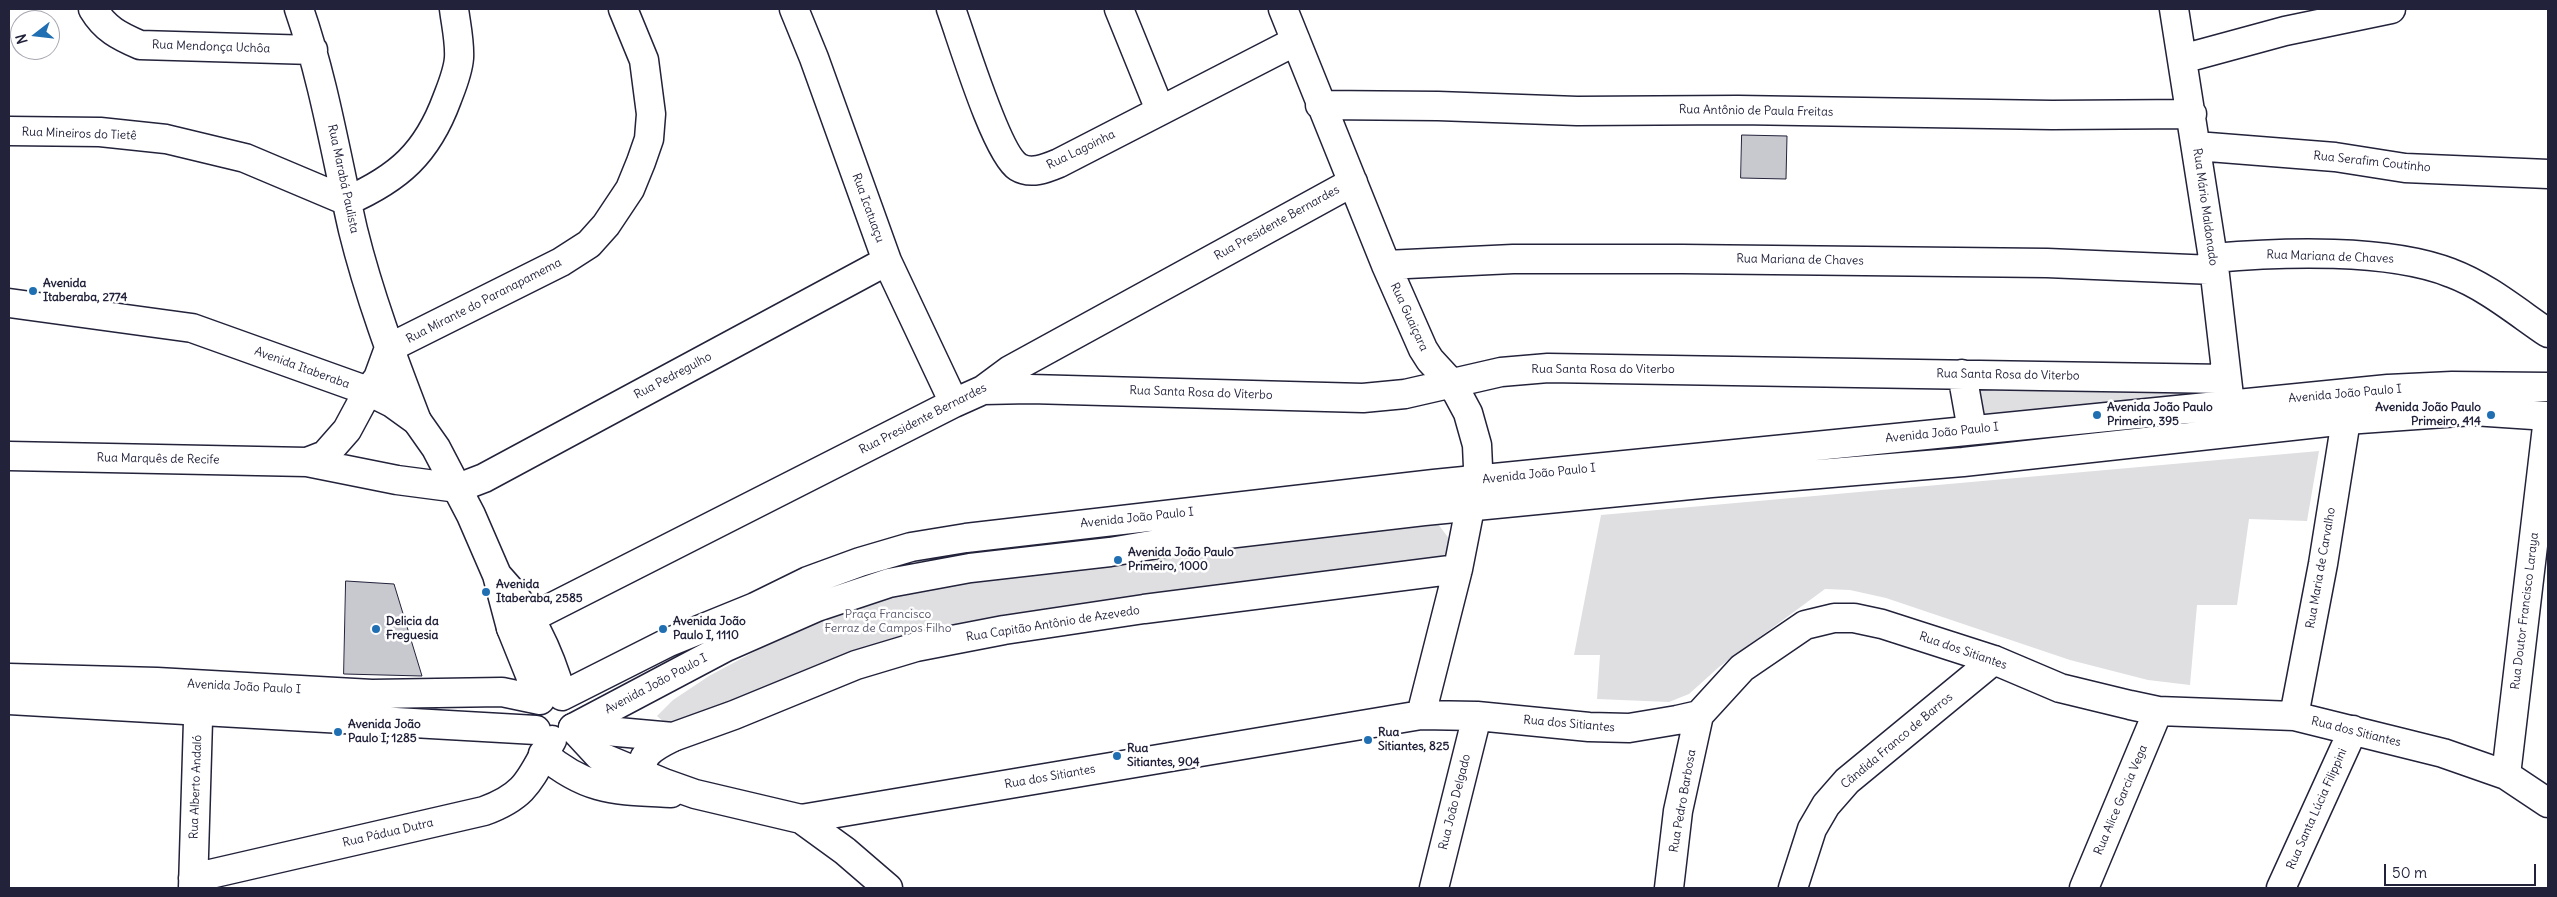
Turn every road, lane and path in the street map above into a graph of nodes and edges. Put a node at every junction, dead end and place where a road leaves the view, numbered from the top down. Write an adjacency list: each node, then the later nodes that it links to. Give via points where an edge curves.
1 (93, 9): 12 (street, Rua Mendonça Uchôa, via 114,34 140,45)
2 (300, 9): 12 (street, Rua Marabá Paulista)
3 (454, 9): 21 (street, via 459,58 442,113 422,149 400,172)
4 (623, 9): 27 (street, Rua Mirante do Paranapamema, via 644,60 651,114 649,139 641,162 630,188 606,225 589,244 561,262)
5 (794, 9): 22 (street, Rua Icatuaçu)
6 (950, 9): 15 (street, Rua Lagoinha, via 991,120 1005,151 1020,168 1047,168)
7 (1119, 9): 15 (street)
8 (1283, 9): 11 (street, Rua Guaiçara)
9 (2174, 9): 13 (street, Rua Mário Maldonado)
10 (2391, 9): 13 (street, via 2285,31)
11 (1296, 41): 14 (street, Rua Guaiçara); 15 (street, Rua Lagoinha)
12 (314, 50): 21 (street, Rua Marabá Paulista)
13 (2182, 59): 16 (street, Rua Mário Maldonado)
14 (1320, 105): 16 (street, Rua Antônio de Paula Freitas, via 1577,111); 20 (street, Rua Guaiçara)
15 (1160, 110)
16 (2192, 114): 18 (street, Rua Mário Maldonado)
17 (9, 131): 21 (street, Rua Mineiros do Tietê, via 100,132 166,139 245,158)
18 (2196, 146): 19 (street, Rua Serafim Coutinho, via 2335,157 2405,168); 23 (street, Rua Mário Maldonado)
19 (2548, 174)
20 (1353, 182): 24 (street, Rua Guaiçara); 31 (street, Rua Presidente Bernardes, via 1010,370)
21 (347, 202): 27 (street, Rua Marabá Paulista)
22 (887, 261): 34 (street, Rua Icatuaçu); 45 (street, Rua Pedregulho, via 493,473)
23 (2214, 264): 24 (street, Rua Mariana de Chaves, via 1513,259); 26 (street, Rua Mariana de Chaves, via 2310,255 2409,260 2452,273 2482,288); 33 (street, Rua Mário Maldonado)
24 (1386, 265): 29 (street, Rua Guaiçara, via 1423,349)
25 (9, 303): 32 (street, Avenida Itaberaba, via 192,328)
26 (2548, 333)
27 (389, 348): 32 (street, via 378,378); 37 (street, Rua Marabá Paulista)
28 (1962, 374): 29 (street, Rua Santa Rosa do Viterbo, via 1548,368 1501,372); 33 (street, Rua Santa Rosa do Viterbo); 39 (street)
29 (1453, 385): 31 (street, Rua Santa Rosa do Viterbo, via 1363,398 1030,388); 44 (street, Rua Guaiçara, via 1473,427)
30 (2548, 387): 33 (street, Avenida João Paulo I)
31 (983, 390): 34 (street, Rua Presidente Bernardes)
32 (368, 391): 37 (street, Avenida Itaberaba); 38 (street, Rua Marquês de Recife)
33 (2228, 392): 39 (street, Avenida João Paulo I); 40 (street, via 2228,413 2222,418 2171,426)
34 (954, 403): 49 (street, Rua Presidente Bernardes)
35 (2548, 417): 36 (street, Avenida João Paulo I, via 2473,411); 47 (street, Rua Doutor Francisco Laraya)
36 (2346, 420): 40 (street, Avenida João Paulo I); 59 (street, Rua Maria de Carvalho)
37 (417, 421): 45 (street, Avenida Itaberaba)
38 (347, 430): 42 (street, Rua Marquês de Recife, via 325,455); 43 (street, via 351,456)
39 (1972, 430): 44 (street, Avenida João Paulo I)
40 (2147, 442): 46 (street, Avenida João Paulo I)
41 (9, 456): 42 (street, Rua Marquês de Recife)
42 (307, 462): 43 (street, Rua Marquês de Recife)
43 (366, 474): 45 (street, Rua Marquês de Recife)
44 (1476, 480): 46 (street, Rua Guaiçara); 52 (street, Avenida João Paulo I, via 1034,529 911,547 808,581)
45 (458, 488): 49 (street, Avenida Itaberaba)
46 (1472, 507): 48 (street, Rua Guaiçara); 62 (street, Avenida João Paulo I, via 1193,538 1110,552 970,568 889,583 817,607 726,647)
47 (2541, 556): 64 (street, Rua Doutor Francisco Laraya)
48 (1458, 568): 56 (street, Rua Guaiçara); 61 (street, Rua Capitão Antônio de Azevedo, via 1144,609 916,647 856,665)
49 (521, 624): 52 (street, Avenida Itaberaba)
50 (1994, 660): 55 (street, Rua dos Sitiantes, via 2060,688); 57 (street, Rua dos Sitiantes, via 1882,624 1834,618 1805,625 1759,654); 72 (street, Cândida Franco de Barros, via 1847,781 1826,805 1812,829)
51 (9, 678): 53 (street, Avenida João Paulo I, via 157,682)
52 (551, 698): 53 (street, Avenida João Paulo I, via 502,692 372,694 217,685); 62 (street, via 532,712 532,720); 62 (street, via 568,700 577,719)
53 (199, 699): 54 (street, Avenida João Paulo I); 62 (street, Avenida João Paulo I); 68 (street, Rua Alberto Andaló)
54 (9, 700)
55 (2158, 711): 59 (street, Rua dos Sitiantes); 73 (street, Rua Alice Garcia Vega)
56 (1421, 715): 58 (street, Rua dos Sitiantes); 67 (street, Rua dos Sitiantes)
57 (1699, 715): 58 (street, Rua dos Sitiantes, via 1629,728 1588,728); 71 (street, Rua Pedro Barbosa, via 1678,811)
58 (1477, 716): 70 (street, Rua João Delgado)
59 (2294, 716): 60 (street, Rua dos Sitiantes)
60 (2353, 730): 64 (street, Rua dos Sitiantes, via 2443,753); 74 (street, Rua Santa Lúcia Filippini)
61 (674, 737): 62 (street, Rua Capitão Antônio de Azevedo); 63 (street, via 644,757)
62 (551, 738): 63 (street); 65 (street, via 560,769 586,783 609,788); 68 (street, Rua Pádua Dutra, via 523,790 504,803)
63 (646, 775): 65 (street)
64 (2506, 775): 66 (street, Rua dos Sitiantes)
65 (695, 794): 67 (street)
66 (2548, 803)
67 (801, 819): 69 (street)
68 (193, 883)
69 (888, 888)
70 (1434, 888)
71 (1670, 888)
72 (1793, 888)
73 (2084, 888)
74 (2281, 888)

